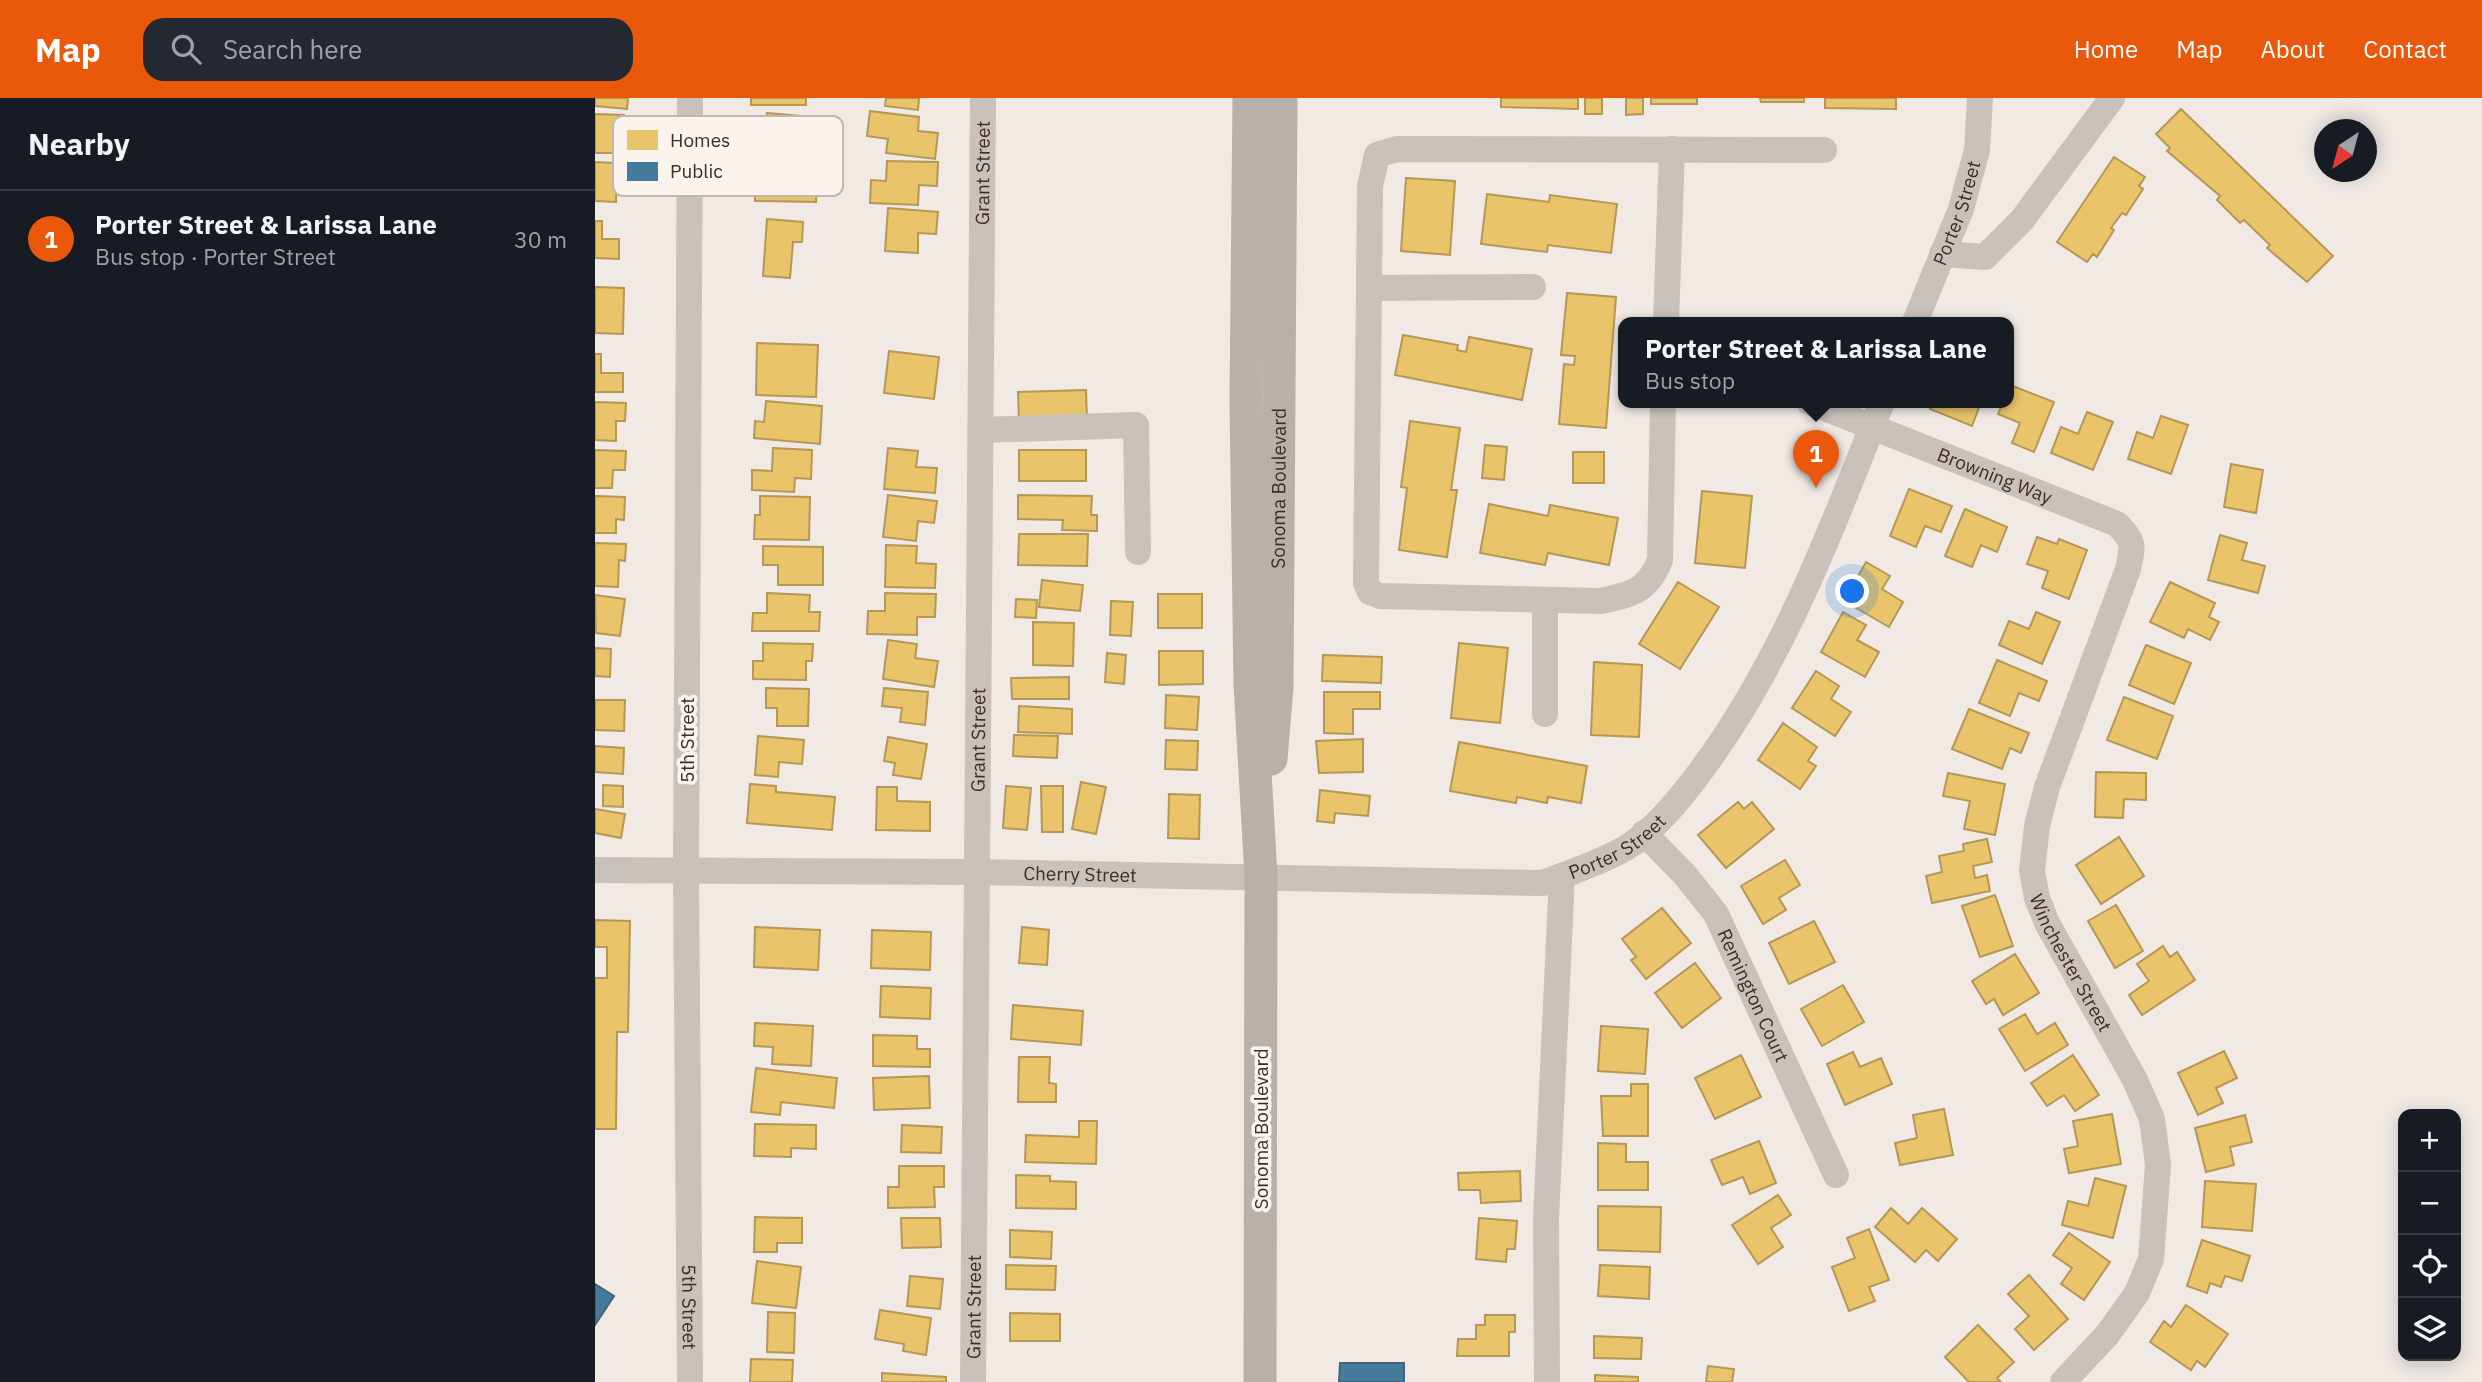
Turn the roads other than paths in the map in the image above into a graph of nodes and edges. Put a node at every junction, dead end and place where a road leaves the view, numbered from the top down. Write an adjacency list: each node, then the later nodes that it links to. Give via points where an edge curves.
1 (689, 98): 7 (street, 5th Street)
2 (983, 98): 20 (street, Grant Street)
3 (1249, 98): 29 (main road, Sonoma Boulevard, via 1249,684)
4 (1281, 98): 29 (main road, Sonoma Boulevard, via 1277,687)
5 (1980, 98): 11 (street, Porter Street, via 1977,150 1961,209)
6 (2112, 98): 11 (street, via 2022,220 1985,257)
7 (689, 116)
8 (1672, 149): 9 (street); 13 (street, via 1397,149 1377,155 1370,186); 14 (street)
9 (1824, 150)
10 (689, 196): 27 (street, 5th Street)
11 (1942, 254): 15 (street, Porter Street)
12 (1533, 287): 13 (street)
13 (1369, 288): 23 (street, via 1366,583 1370,592 1380,596)
14 (1666, 317)
15 (1917, 317)
16 (1663, 408): 23 (street, via 1660,560 1653,578 1635,593 1601,601)
17 (1824, 408): 19 (street, Browning Way)
18 (1880, 408): 19 (street, Porter Street)
19 (1872, 427): 21 (street, Browning Way); 25 (street, Porter Street, via 1778,648 1717,748 1680,798)
20 (981, 430): 22 (street, via 1136,425); 28 (street, Grant Street)
21 (2117, 524): 36 (street, Winchester Street, via 2131,538 2130,559 2047,787 2032,871 2047,923 2136,1080 2152,1119 2158,1165 2155,1222 2151,1259 2137,1293 2108,1335)
22 (1138, 552)
23 (1545, 600): 24 (street)
24 (1545, 714)
25 (1644, 833): 30 (street, Porter Street, via 1627,847); 31 (street, Remington Court, via 1716,914)
26 (595, 870): 27 (street, Cherry Street)
27 (687, 872): 28 (street, Cherry Street); 32 (street, 5th Street)
28 (976, 872): 29 (street, Cherry Street); 33 (street, Grant Street)
29 (1261, 876): 30 (street, Cherry Street, via 1543,883); 34 (main road, Sonoma Boulevard)
30 (1562, 876): 35 (street, Porter Street, via 1546,1217)
31 (1836, 1175)
32 (691, 1382)
33 (973, 1382)
34 (1260, 1382)
35 (1547, 1382)
36 (2063, 1382)

